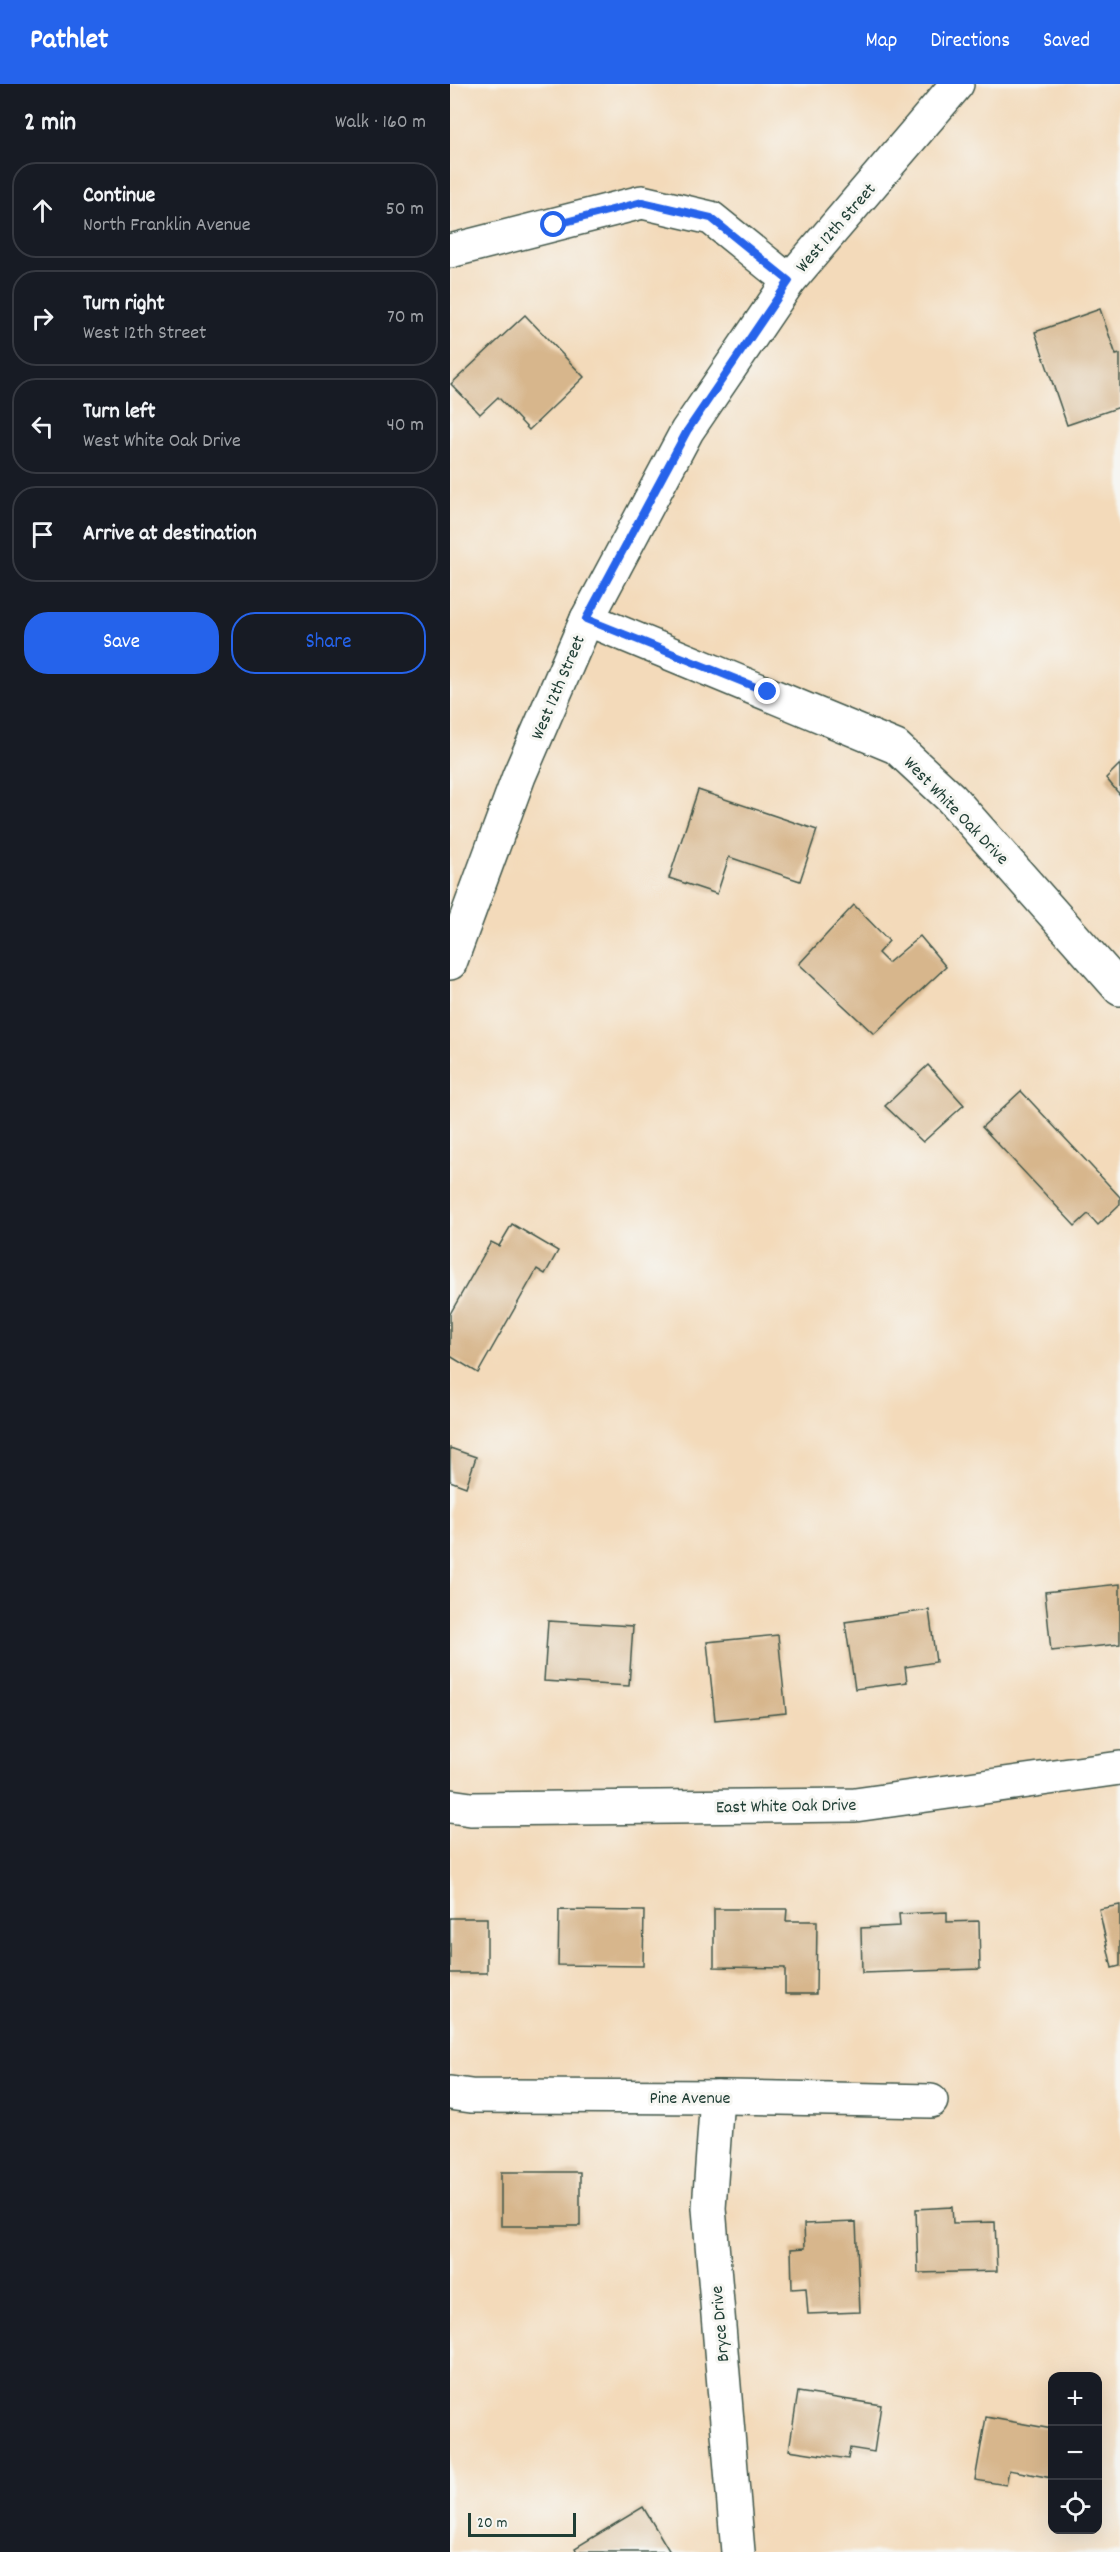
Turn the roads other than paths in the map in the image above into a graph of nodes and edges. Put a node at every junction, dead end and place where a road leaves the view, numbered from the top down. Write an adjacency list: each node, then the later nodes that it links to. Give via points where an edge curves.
1 (957, 84): 3 (street, West 12th Street)
2 (450, 251): 3 (street, via 642,202 711,218)
3 (789, 281): 4 (street, West 12th Street, via 687,431)
4 (586, 619): 5 (street, West 12th Street, via 519,776); 6 (street, West White Oak Drive, via 896,747 951,798)
5 (450, 963)
6 (1120, 989)
7 (1120, 1768): 8 (street, East White Oak Drive, via 855,1805 471,1809)
8 (450, 1806)
9 (450, 2093): 10 (street, Pine Avenue)
10 (717, 2097): 11 (street, Pine Avenue); 12 (street, Bryce Drive, via 709,2208)
11 (931, 2101)
12 (738, 2552)

